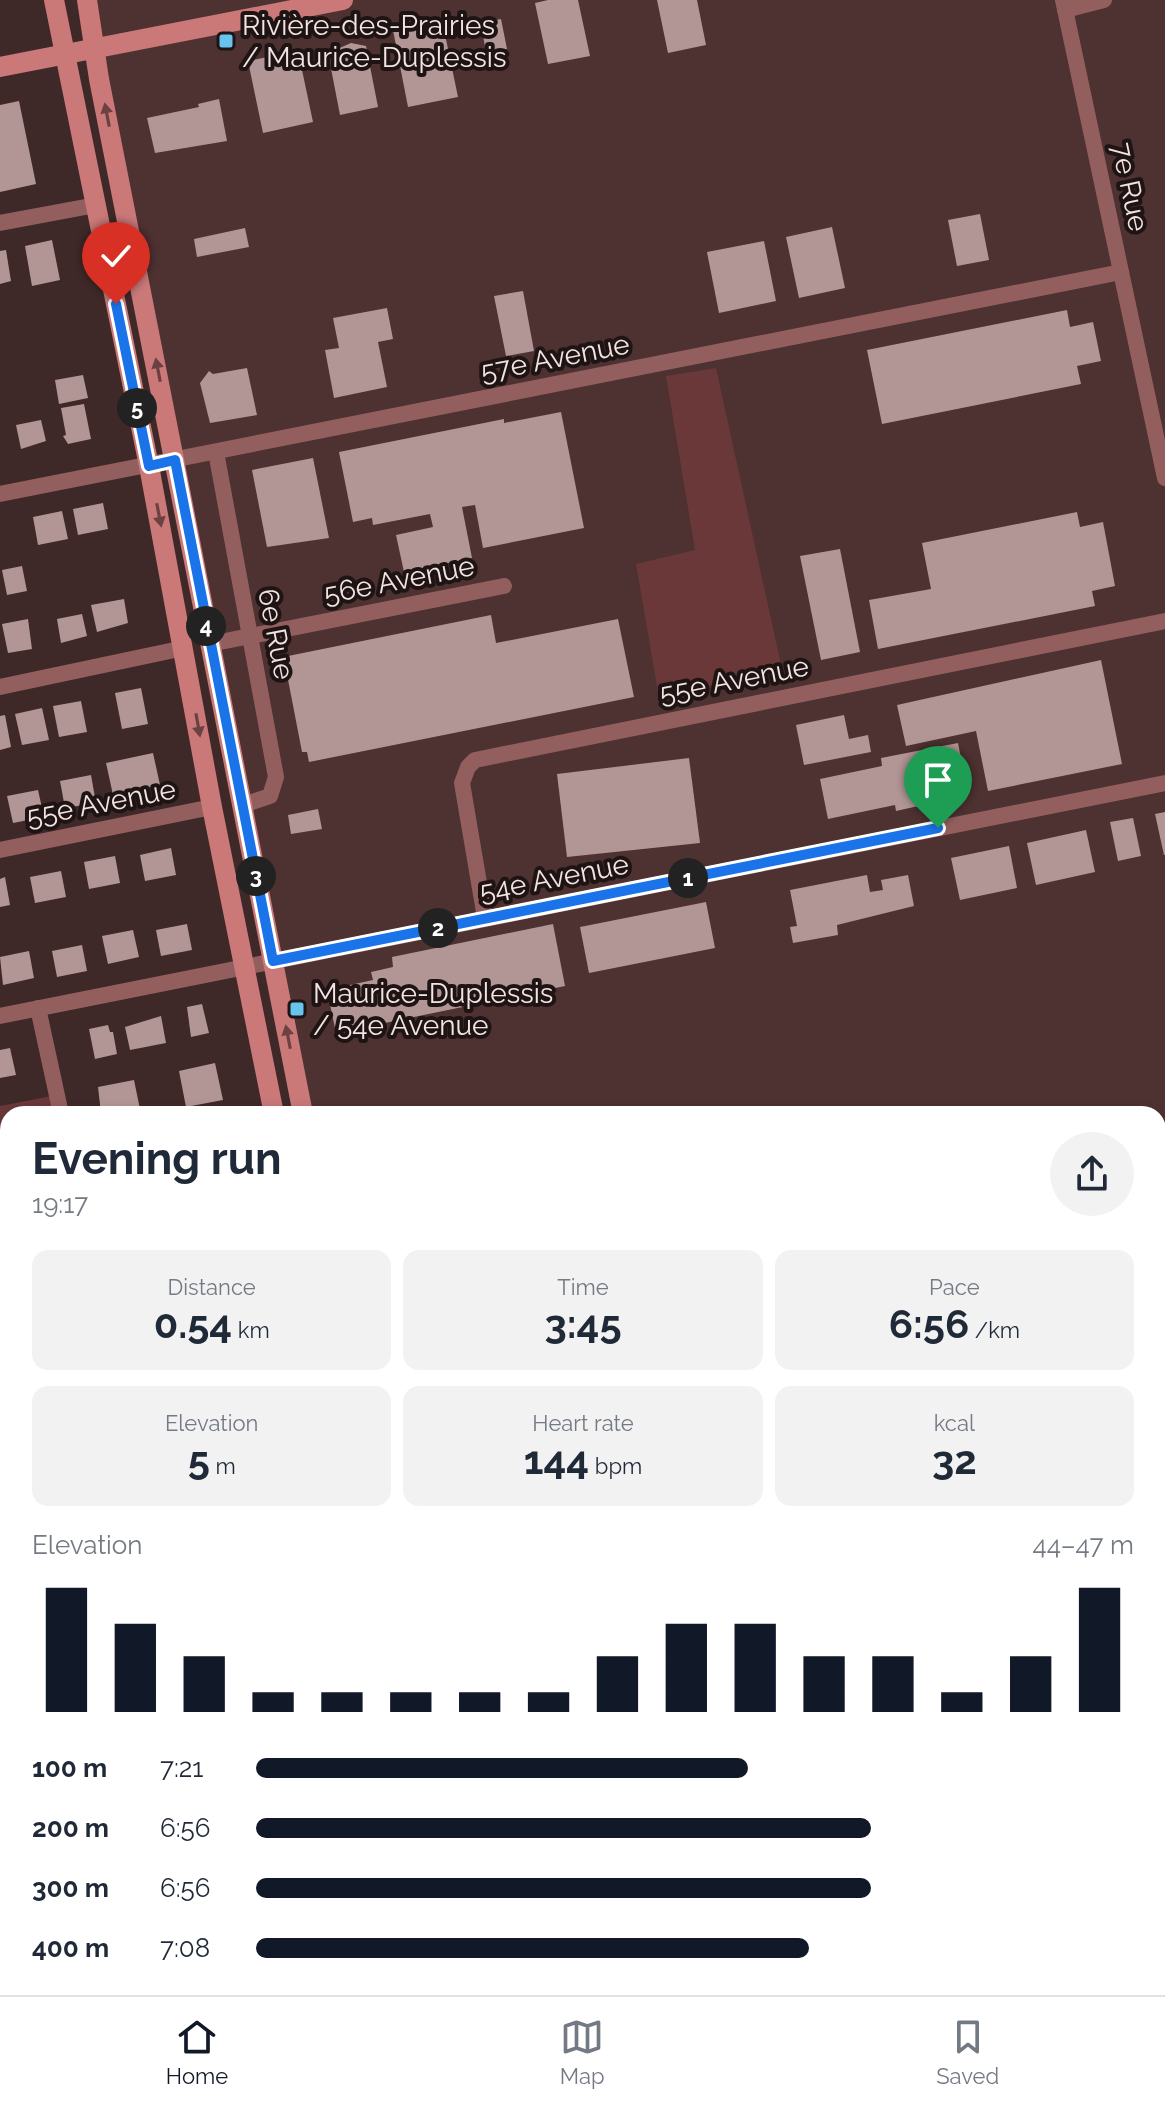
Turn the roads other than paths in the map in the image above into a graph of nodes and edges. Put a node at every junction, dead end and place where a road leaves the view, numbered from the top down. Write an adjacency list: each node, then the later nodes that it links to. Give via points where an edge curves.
1 (54, 0): 7 (street)
2 (87, 0): 6 (street)
3 (343, 0): 6 (street)
4 (1104, 0): 5 (street)
5 (1064, 5): 11 (street, 7e Rue)
6 (94, 48): 7 (street); 13 (street, one-way to 6)
7 (65, 54): 8 (street); 9 (street)
8 (0, 67)
9 (96, 205): 10 (street); 14 (street)
10 (0, 223)
11 (1121, 272): 12 (street, 57e Avenue); 15 (street, 7e Rue)
12 (216, 452): 13 (street, 57e Avenue); 19 (street, 6e Rue)
13 (175, 460): 14 (street, 57e Avenue); 20 (street)
14 (149, 466): 16 (street, 57e Avenue); 21 (street, one-way to 21)
15 (1165, 478)
16 (0, 494)
17 (504, 586): 19 (street, 56e Avenue)
18 (1165, 621): 27 (street, 55e Avenue, via 475,760 462,783)
19 (251, 636): 20 (street, 56e Avenue); 24 (street, 6e Rue, via 276,777 270,796)
20 (210, 644): 24 (street)
21 (184, 648): 22 (street); 25 (street, one-way to 25)
22 (0, 687)
23 (1165, 783): 27 (street, 54e Avenue)
24 (243, 805): 28 (street)
25 (212, 807): 26 (street, 55e Avenue); 29 (street)
26 (0, 850)
27 (485, 918): 28 (street, 54e Avenue)
28 (273, 961): 29 (street, 54e Avenue); 34 (street, one-way to 28)
29 (245, 966): 30 (street, 54e Avenue); 33 (street)
30 (38, 1008): 31 (street, 54e Avenue); 32 (street)
31 (0, 1016)
32 (59, 1106)
33 (272, 1106)
34 (301, 1106)

